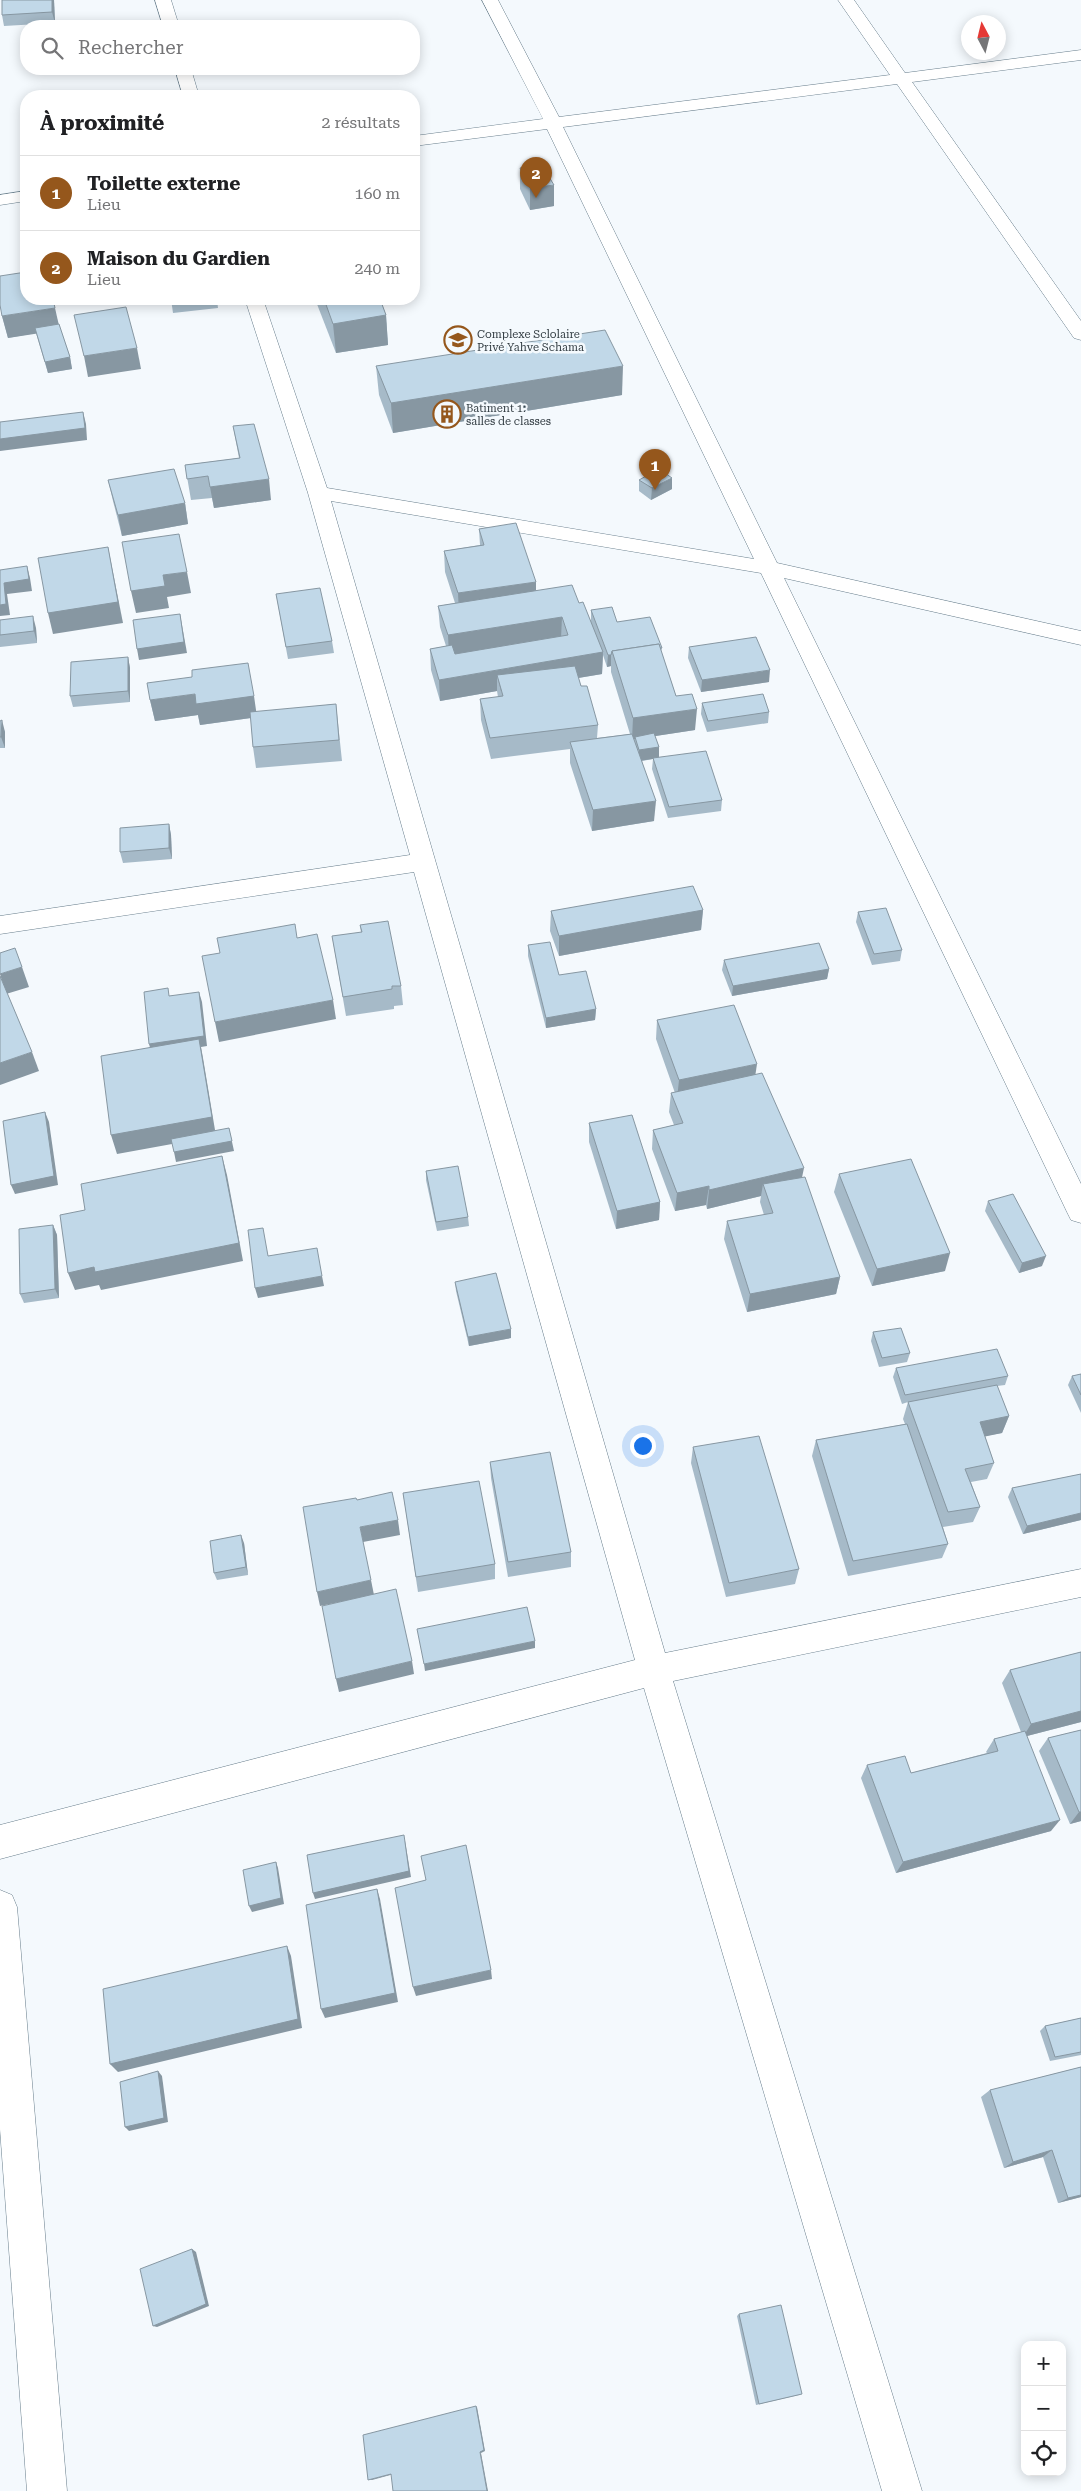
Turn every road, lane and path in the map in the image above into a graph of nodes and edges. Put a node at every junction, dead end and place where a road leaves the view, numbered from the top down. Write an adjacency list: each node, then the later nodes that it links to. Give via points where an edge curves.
1 (163, 0): 4 (street)
2 (490, 0): 9 (street)
3 (846, 0): 7 (street)
4 (169, 20)
5 (1081, 55): 7 (street)
6 (185, 75): 8 (street)
7 (902, 78): 9 (street); 14 (street)
8 (188, 90)
9 (553, 123): 10 (street); 16 (street)
10 (420, 140)
11 (20, 197): 12 (street)
12 (0, 200)
13 (256, 305): 15 (street)
14 (1081, 334)
15 (318, 493): 16 (street); 18 (street)
16 (768, 568): 17 (street); 20 (street)
17 (1081, 638)
18 (424, 862): 19 (street); 22 (street)
19 (0, 925)
20 (1081, 1212)
21 (1081, 1583): 22 (street)
22 (654, 1670): 23 (street); 26 (street)
23 (0, 1842)
24 (0, 1907): 25 (street)
25 (47, 2491)
26 (902, 2491)

